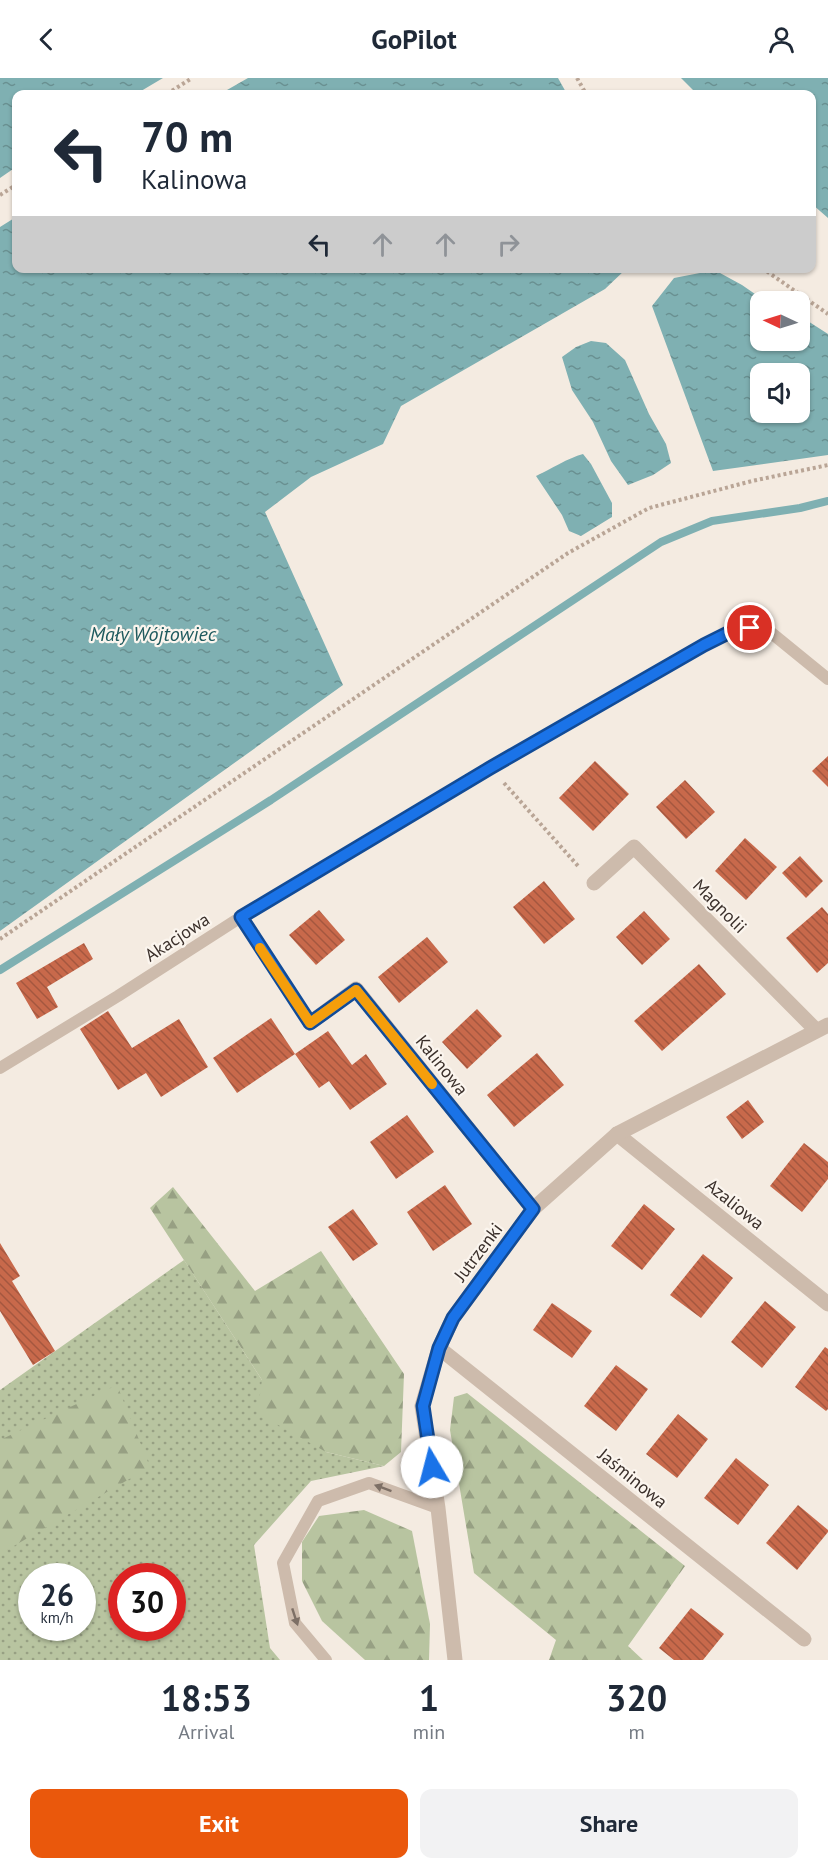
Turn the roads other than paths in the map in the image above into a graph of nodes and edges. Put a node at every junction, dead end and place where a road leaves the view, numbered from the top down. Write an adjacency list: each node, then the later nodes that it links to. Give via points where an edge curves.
1 (828, 679): 3 (lane, Akacjowa, via 769,631 732,631 490,768)
2 (594, 883): 5 (street, Magnolii, via 634,848)
3 (241, 917): 4 (lane); 6 (lane, Akacjowa)
4 (310, 1023): 8 (street, Kalinowa, via 356,990)
5 (822, 1027): 7 (street, Jutrzenki)
6 (0, 1068)
7 (617, 1134): 8 (street, Jutrzenki); 9 (street, Azaliowa)
8 (533, 1209): 10 (street, Jutrzenki, via 453,1318)
9 (828, 1304)
10 (439, 1348): 11 (street, Jutrzenki, via 423,1406); 12 (street, Jaśminowa)
11 (438, 1508): 13 (lane, one-way to 13, via 369,1483 318,1502 283,1563 295,1623); 14 (street, Jutrzenki)
12 (804, 1639)
13 (326, 1660)
14 (455, 1660)

